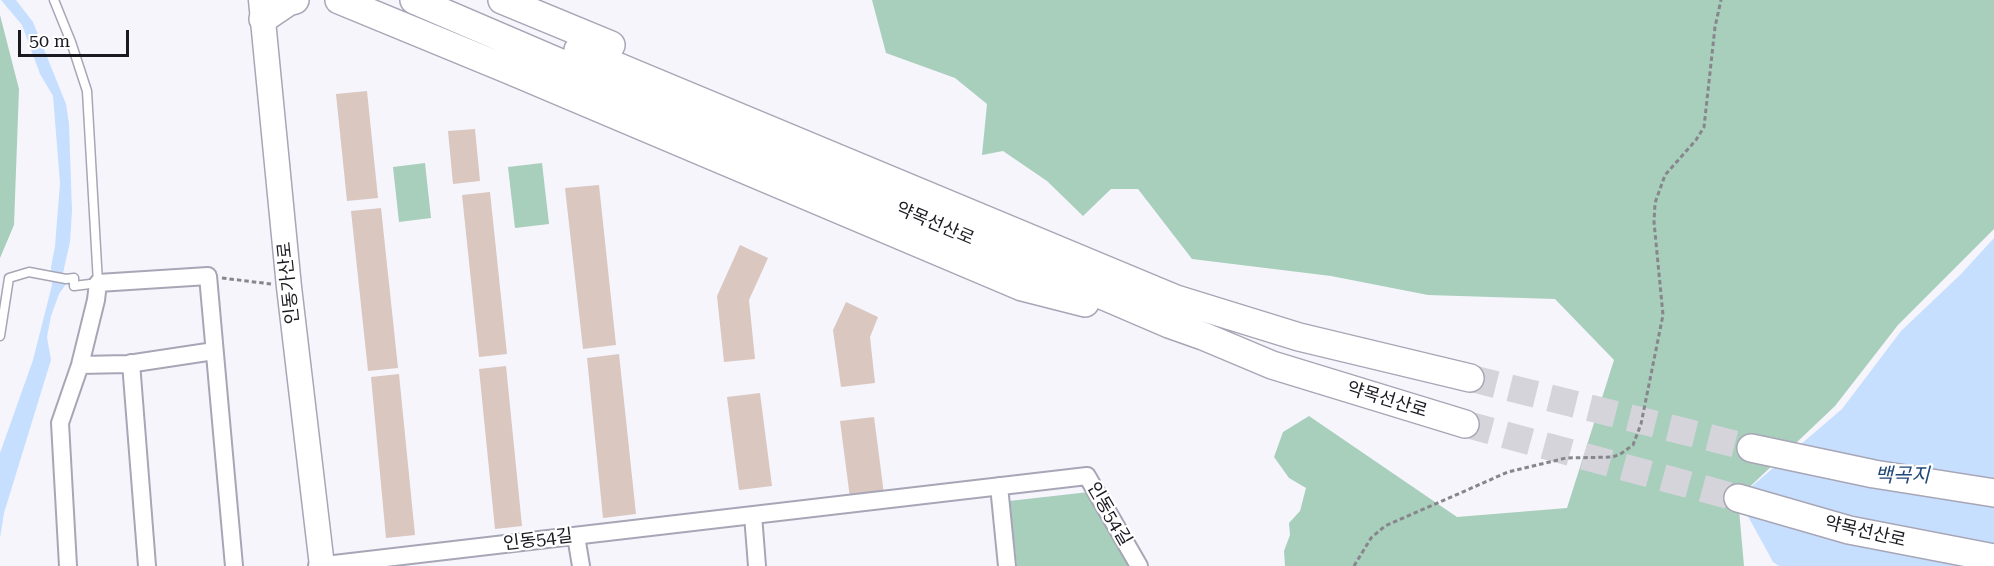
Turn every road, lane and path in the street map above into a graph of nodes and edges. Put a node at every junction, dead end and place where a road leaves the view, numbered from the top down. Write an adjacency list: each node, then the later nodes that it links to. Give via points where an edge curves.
1 (54, 0): 11 (lane, via 87,91)
2 (295, 0): 8 (highway)
3 (340, 0): 13 (highway, via 1022,287)
4 (414, 0): 9 (highway, 약목선산로)
5 (460, 0): 9 (highway, 약목선산로)
6 (502, 0): 13 (highway, via 879,156)
7 (1721, 0): 36 (path, via 1714,27 1704,127 1665,175 1655,203 1664,315 1633,445 1613,456 1566,458 1497,476 1385,526 1371,538)
8 (260, 6): 12 (main road, 인동가산로)
9 (580, 61): 13 (highway, 약목선산로)
10 (208, 276): 11 (street); 12 (path); 15 (street)
11 (98, 283): 14 (lane, via 74,286 74,278 29,272 9,278); 17 (street)
12 (289, 287): 31 (main road, 인동가산로)
13 (1172, 312): 18 (highway, 약목선산로, via 1299,337); 19 (highway, 약목선산로, via 1203,336 1272,365)
14 (0, 336)
15 (214, 351): 16 (street); 29 (street)
16 (131, 363): 17 (street); 28 (street)
17 (81, 365): 27 (street, via 60,423)
18 (1470, 378)
19 (1465, 424)
20 (1751, 448): 22 (highway, via 1874,474)
21 (999, 486): 24 (street, 인동54길); 34 (street); 35 (street, 인동54길, via 1087,476)
22 (1994, 493)
23 (1738, 498): 26 (highway, 약목선산로, via 1849,530)
24 (753, 515): 25 (street, 인동54길); 33 (street)
25 (576, 536): 31 (street, 인동54길); 32 (street)
26 (1994, 558)
27 (68, 566)
28 (147, 566)
29 (234, 566)
30 (317, 566): 31 (street)
31 (322, 566)
32 (580, 566)
33 (757, 566)
34 (1007, 566)
35 (1139, 566)
36 (1354, 566)

